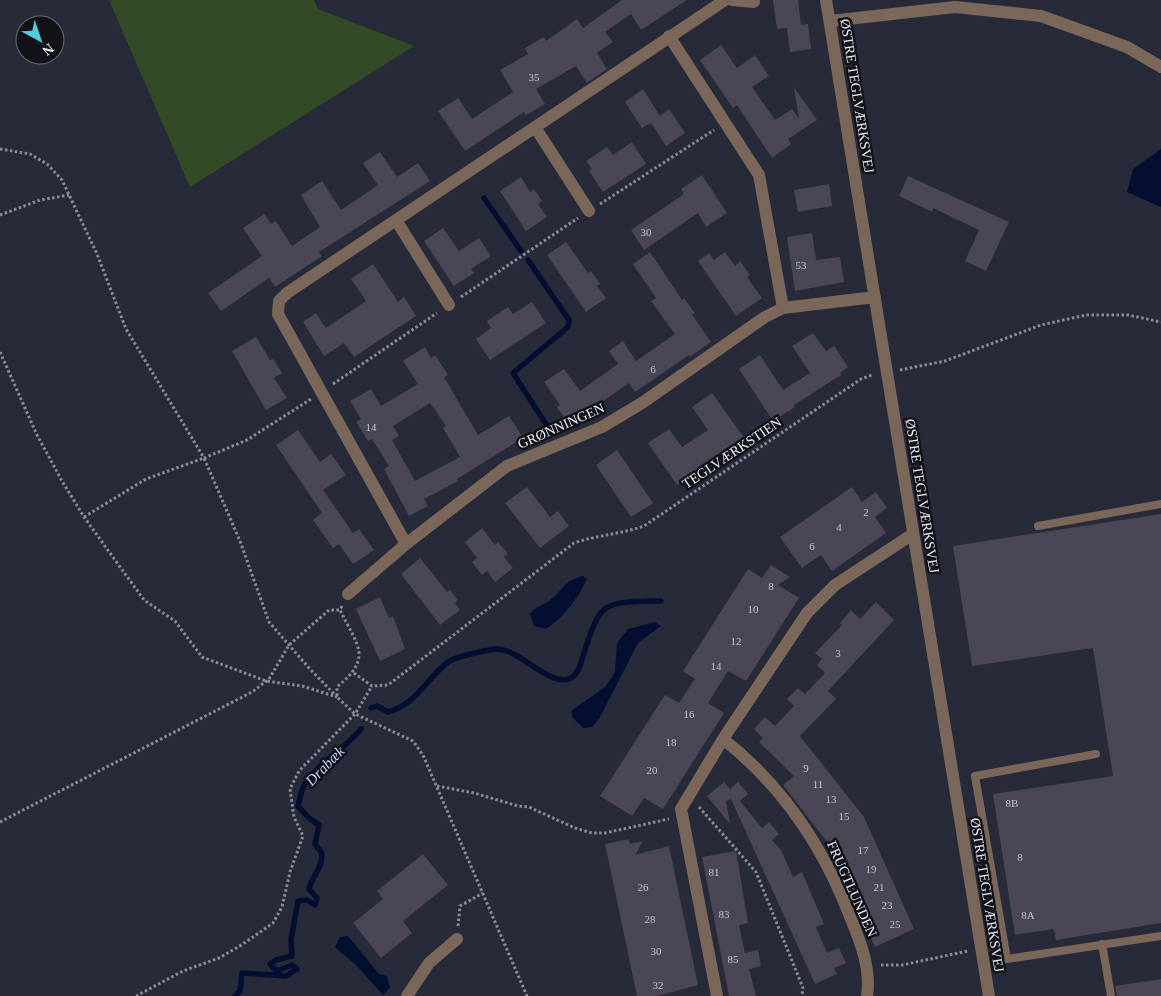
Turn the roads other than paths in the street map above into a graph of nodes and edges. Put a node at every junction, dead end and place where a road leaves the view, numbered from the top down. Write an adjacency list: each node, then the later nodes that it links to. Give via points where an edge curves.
1 (726, 0): 6 (street)
2 (732, 0): 4 (street)
3 (826, 0): 5 (street, ØSTRE TEGLVÆRKSVEJ)
4 (754, 2)
5 (830, 21): 7 (street, via 955,7 1041,16 1127,47); 11 (street, ØSTRE TEGLVÆRKSVEJ)
6 (669, 36): 8 (street); 13 (street, via 760,175)
7 (1161, 67)
8 (535, 127): 9 (street); 10 (street)
9 (589, 211)
10 (396, 220): 12 (street); 17 (street, via 287,293 278,301 278,314)
11 (875, 297): 13 (street, GRØNNINGEN); 16 (street, ØSTRE TEGLVÆRKSVEJ)
12 (449, 305)
13 (783, 308): 17 (street, GRØNNINGEN, via 765,317 642,403 602,426 507,466)
14 (1161, 504): 15 (lane)
15 (1038, 526)
16 (913, 534): 19 (street, via 834,585 807,613); 27 (street, ØSTRE TEGLVÆRKSVEJ)
17 (406, 544): 18 (street, GRØNNINGEN)
18 (348, 594)
19 (723, 739): 25 (street, via 681,809); 26 (street, FRUGTLUNDEN, via 750,760 820,849 864,951)
20 (1096, 754): 23 (lane, via 976,776 1007,959)
21 (1161, 936): 23 (lane)
22 (457, 939): 24 (street, via 429,963)
23 (1102, 944): 28 (lane)
24 (407, 996)
25 (717, 996)
26 (867, 996)
27 (988, 996)
28 (1111, 996)

